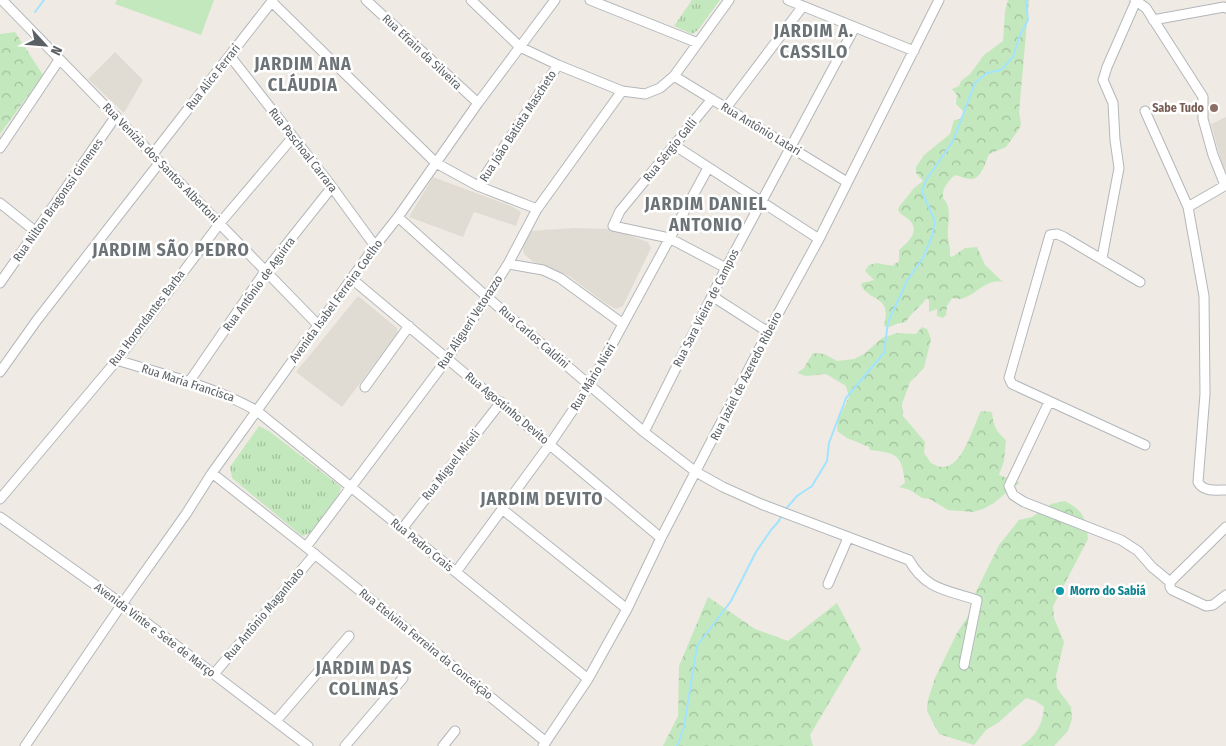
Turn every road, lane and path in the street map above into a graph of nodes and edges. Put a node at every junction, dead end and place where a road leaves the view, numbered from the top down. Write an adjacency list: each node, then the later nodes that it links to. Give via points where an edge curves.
1 (366, 0): 26 (street, Rua Efrain da Silveira)
2 (472, 0): 18 (street)
3 (555, 0): 18 (street, Avenida Isabel Ferreira Coelho)
4 (590, 0): 17 (street)
5 (729, 0): 17 (street)
6 (788, 0): 12 (street)
7 (939, 0): 19 (street, Rua Jaziel de Azeredo Ribeiro)
8 (1135, 0): 13 (street); 52 (street, via 1103,80 1113,103 1119,168)
9 (1153, 0): 13 (street)
10 (272, 1): 20 (street, Rua Alice Ferrari); 36 (street)
11 (3, 3): 21 (street, Rua Venízia dos Santos Albertoni)
12 (803, 6): 16 (street); 27 (street)
13 (1146, 8): 15 (street)
14 (1226, 8): 15 (street)
15 (1153, 20): 39 (street, via 1203,96 1203,119)
16 (855, 27): 19 (street); 32 (street, Rua Sara Vieira de Campos)
17 (698, 43): 23 (street)
18 (520, 47): 22 (street); 26 (street, Avenida Isabel Ferreira Coelho)
19 (914, 50): 38 (street, Rua Jaziel de Azeredo Ribeiro)
20 (230, 56): 30 (street, Rua Paschoal Carrara); 34 (street, Rua Alice Ferrari)
21 (59, 60): 29 (street, Rua Venízia dos Santos Albertoni); 33 (street)
22 (558, 65): 24 (street); 40 (street, Rua João Batista Mascheto)
23 (674, 76): 24 (street, via 660,88 645,94); 25 (street, Rua Antônio Latari)
24 (622, 91): 45 (street, Rua Aligueri Vetorazzo)
25 (712, 99): 27 (street, Rua Antônio Latari); 31 (street, Rua Sérgio Galli)
26 (478, 103): 36 (street, Avenida Isabel Ferreira Coelho)
27 (726, 108): 32 (street, Rua Antônio Latari)
28 (1145, 111): 44 (street)
29 (116, 116): 34 (street, Rua Venízia dos Santos Albertoni); 48 (street, Rua Nilton Bragonssi Gimenes)
30 (293, 137): 41 (street, Rua Paschoal Carrara); 47 (street, Rua Horondantes Barba)
31 (674, 145): 37 (street); 49 (street, Rua Sérgio Galli, via 620,212 613,226)
32 (790, 147): 38 (street, Rua Antônio Latari); 42 (street, Rua Sara Vieira de Campos)
33 (0, 148)
34 (153, 154): 35 (street, Rua Venízia dos Santos Albertoni)
35 (160, 162): 47 (street, Rua Venízia dos Santos Albertoni); 67 (street)
36 (436, 163): 40 (street); 46 (street, Avenida Isabel Ferreira Coelho)
37 (708, 168): 42 (street); 49 (street, Rua Mário Nieri)
38 (847, 182): 50 (street, Rua Jaziel de Azeredo Ribeiro)
39 (1226, 185): 44 (street)
40 (478, 186): 45 (street)
41 (332, 188): 51 (street, Rua Paschoal Carrara); 55 (street, Rua Antônio de Aguirra)
42 (761, 202): 50 (street); 54 (street, Rua Sara Vieira de Campos)
43 (0, 203): 48 (street)
44 (1188, 207): 80 (street, via 1204,296 1205,394 1198,482 1204,488)
45 (537, 209): 53 (street, Rua Aligueri Vetorazzo)
46 (398, 217): 51 (street, Avenida Isabel Ferreira Coelho); 59 (street, Rua Carlos Caldini)
47 (220, 223): 55 (street, Rua Venízia dos Santos Albertoni); 66 (street, Rua Horondantes Barba)
48 (35, 231): 58 (street, Rua Nilton Bragonssi Gimenes)
49 (669, 238): 54 (street); 61 (street, Rua Mário Nieri)
50 (819, 239): 64 (street, Rua Jaziel de Azeredo Ribeiro)
51 (375, 246): 56 (street, Avenida Isabel Ferreira Coelho)
52 (1102, 258): 57 (street); 72 (street, via 1057,234 1050,236 1009,378 1012,384)
53 (508, 264): 59 (street, Rua Aligueri Vetorazzo); 61 (street, via 543,270 560,278)
54 (726, 268): 60 (street, Rua Sara Vieira de Campos)
55 (266, 270): 62 (street, Rua Venízia dos Santos Albertoni); 68 (street, Rua Antônio de Aguirra)
56 (352, 279): 62 (street, Avenida Isabel Ferreira Coelho); 63 (street, Rua Agostinho Devito)
57 (1140, 282)
58 (0, 283)
59 (486, 296): 65 (street, Rua Aligueri Vetorazzo); 69 (street, Rua Carlos Caldini)
60 (712, 296): 64 (street); 74 (street, Rua Sara Vieira de Campos)
61 (623, 324): 69 (street, Rua Mário Nieri)
62 (319, 326): 73 (street, Avenida Isabel Ferreira Coelho)
63 (409, 326): 65 (street, Rua Agostinho Devito); 70 (street)
64 (768, 332): 77 (street, Rua Jaziel de Azeredo Ribeiro)
65 (448, 358): 71 (street, Rua Agostinho Devito); 79 (street, Rua Aligueri Vetorazzo)
66 (117, 360): 68 (street, Rua Maria Francisca); 81 (street, Rua Horondantes Barba)
67 (0, 372)
68 (189, 382): 73 (street, Rua Maria Francisca, via 233,398)
69 (590, 385): 74 (street, Rua Carlos Caldini); 75 (street, Rua Mário Nieri)
70 (365, 387)
71 (501, 402): 75 (street, Rua Agostinho Devito); 85 (street, Rua Miguel Miceli)
72 (1049, 402): 76 (street); 91 (street, via 1009,486 1013,495 1121,540 1138,551)
73 (257, 411): 78 (street, Avenida Isabel Ferreira Coelho); 79 (street, Rua Pedro Crais)
74 (644, 432): 77 (street, Rua Carlos Caldini)
75 (550, 444): 82 (street, Rua Mário Nieri); 86 (street, Rua Agostinho Devito)
76 (1145, 445)
77 (696, 472): 86 (street, Rua Jaziel de Azeredo Ribeiro); 87 (street, Rua Carlos Caldini, via 743,497)
78 (212, 474): 88 (street, Rua Etelvina Ferreira da Conceição); 94 (street, Avenida Isabel Ferreira Coelho)
79 (351, 488): 85 (street, Rua Pedro Crais); 88 (street, Rua Aligueri Vetorazzo)
80 (1226, 490)
81 (0, 499)
82 (502, 509): 90 (street, Rua Mário Nieri); 95 (street)
83 (0, 517): 94 (street, Avenida Vinte e Sete de Março)
84 (1226, 528): 91 (street)
85 (402, 529): 90 (street, Rua Pedro Crais)
86 (662, 538): 95 (street, Rua Jaziel de Azeredo Ribeiro)
87 (848, 538): 92 (street); 97 (street, Rua Carlos Caldini, via 909,560 916,573 930,585 978,600)
88 (306, 547): 89 (street, Rua Etelvina Ferreira da Conceição)
89 (315, 554): 98 (street, Rua Antônio Maganhato); 103 (street, Rua Etelvina Ferreira da Conceição)
90 (456, 572): 100 (street, Rua Pedro Crais)
91 (1170, 582): 93 (street, via 1172,590 1206,606)
92 (828, 584)
93 (1226, 595)
94 (122, 604): 98 (street, Avenida Vinte e Sete de Março); 104 (street, Avenida Isabel Ferreira Coelho)
95 (627, 608): 100 (street, Rua Jaziel de Azeredo Ribeiro)
96 (349, 636): 101 (street)
97 (964, 666)
98 (214, 674): 101 (street, Avenida Vinte e Sete de Março)
99 (403, 678): 106 (street)
100 (588, 679): 103 (street, Rua Jaziel de Azeredo Ribeiro)
101 (276, 721): 105 (street, Avenida Vinte e Sete de Março)
102 (455, 731): 107 (street)
103 (544, 744)
104 (25, 746)
105 (308, 746)
106 (345, 746)
107 (443, 746)

